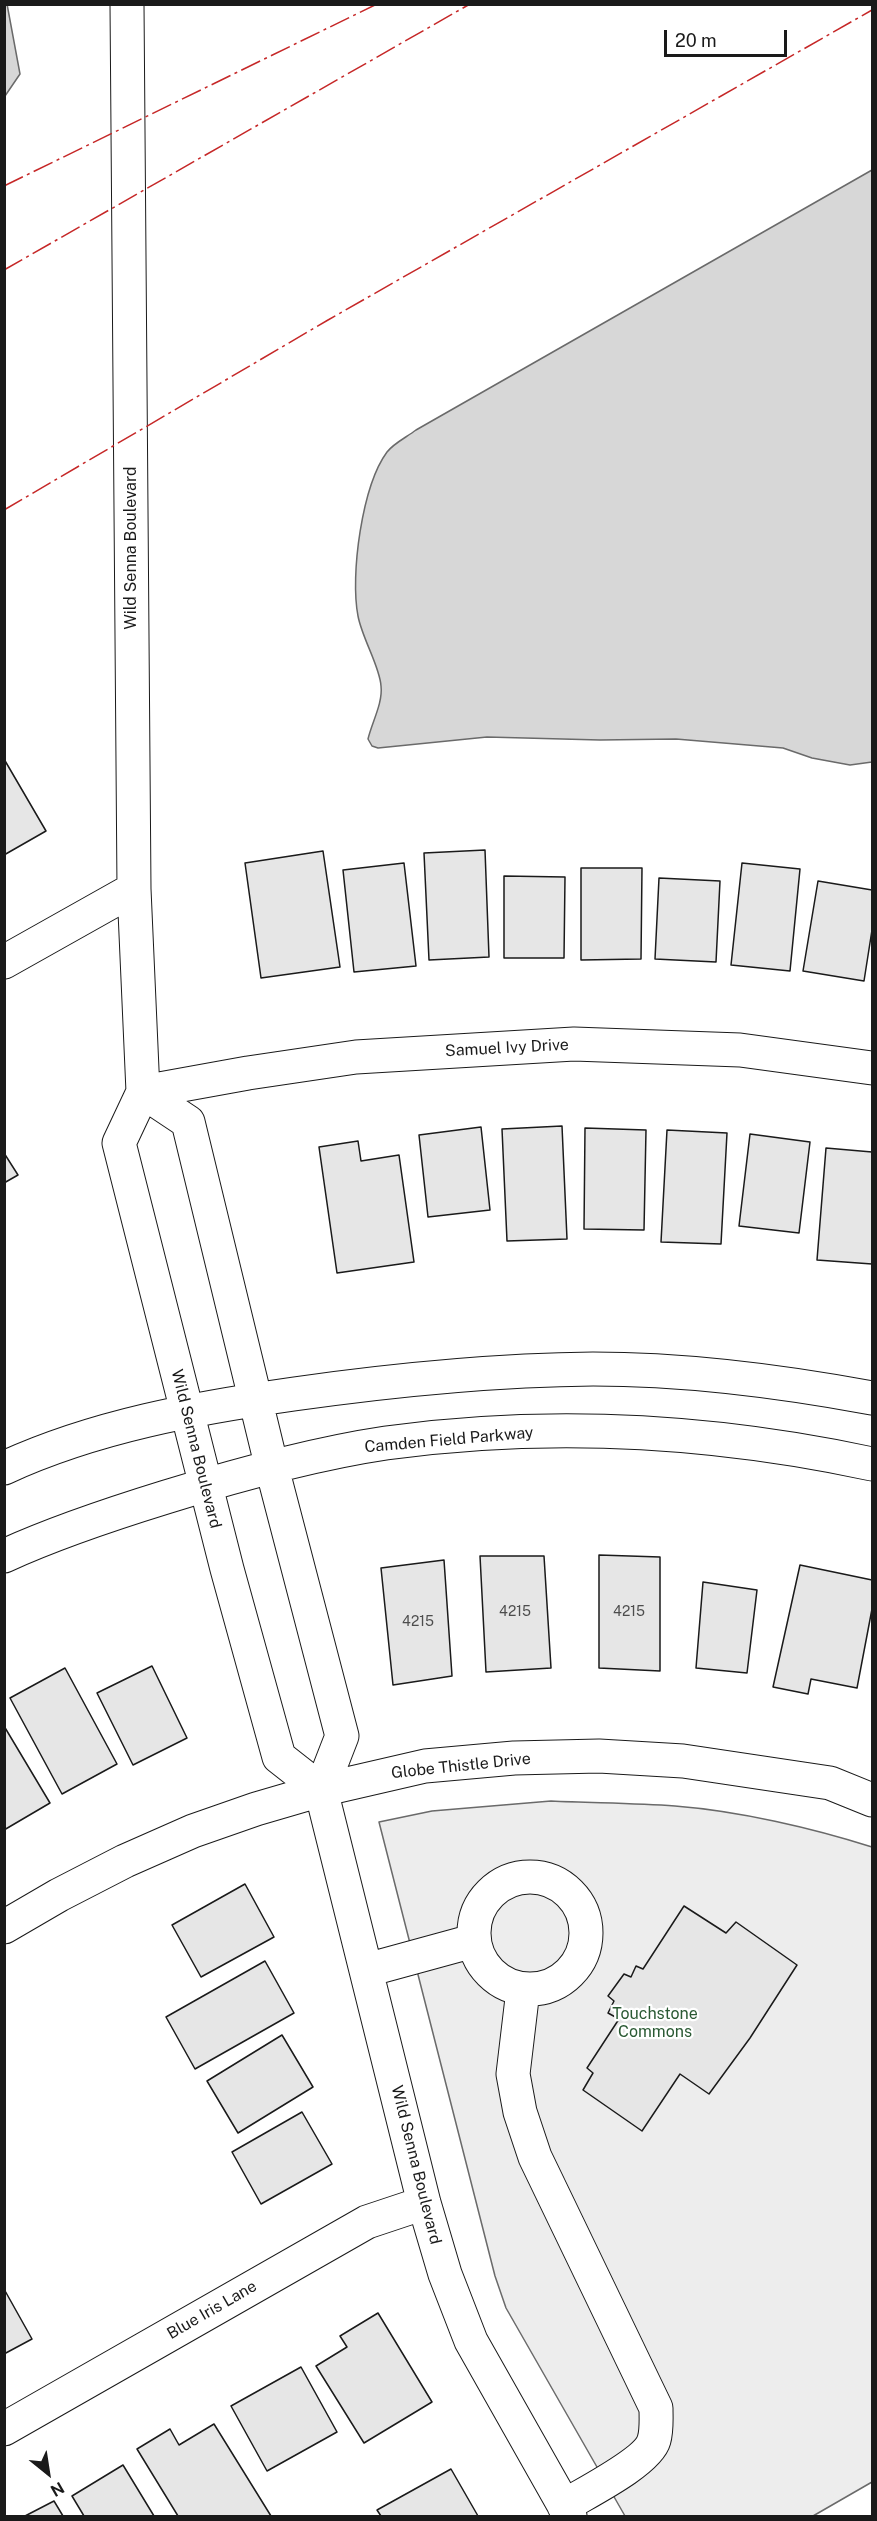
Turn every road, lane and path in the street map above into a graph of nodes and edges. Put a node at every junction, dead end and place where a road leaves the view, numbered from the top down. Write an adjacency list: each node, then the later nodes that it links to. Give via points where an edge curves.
1 (127, 4): 2 (street, Wild Senna Boulevard)
2 (134, 889): 3 (street); 5 (street, Wild Senna Boulevard)
3 (4, 962)
4 (873, 1068): 5 (street, Samuel Ivy Drive, via 740,1050 574,1044 356,1057)
5 (143, 1092): 7 (street, via 188,1122); 8 (street, Wild Senna Boulevard, via 118,1143)
6 (873, 1398): 7 (street, via 765,1381 593,1369 472,1373)
7 (255, 1400): 8 (street); 11 (street)
8 (187, 1412): 10 (street, via 90,1437); 12 (street, Wild Senna Boulevard)
9 (873, 1464): 11 (street, Camden Field Parkway, via 800,1449 604,1431 518,1432 386,1443)
10 (4, 1468)
11 (272, 1468): 12 (street, Camden Field Parkway); 14 (street, via 342,1736)
12 (205, 1485): 13 (street, Camden Field Parkway); 14 (street, Wild Senna Boulevard, via 279,1757)
13 (4, 1556)
14 (321, 1790): 15 (street, Globe Thistle Drive, via 425,1766 599,1756 683,1761 830,1783); 16 (street, Globe Thistle Drive, via 173,1839 78,1885); 18 (street, Wild Senna Boulevard)
15 (873, 1800)
16 (4, 1927)
17 (473, 1941): 18 (street); 19 (street, via 490,1974); 19 (street, via 474,1923 481,1906 492,1891 508,1881 545,1878 576,1900 585,1917 587,1936 583,1954 558,1983)
18 (367, 1970): 20 (street, Wild Senna Boulevard)
19 (523, 1990): 22 (street, via 513,2074 520,2112 535,2157 656,2408 654,2443 637,2462)
20 (424, 2203): 21 (street, Blue Iris Lane, via 367,2222); 22 (street, Wild Senna Boulevard, via 447,2283 471,2341)
21 (4, 2429)
22 (567, 2511)

